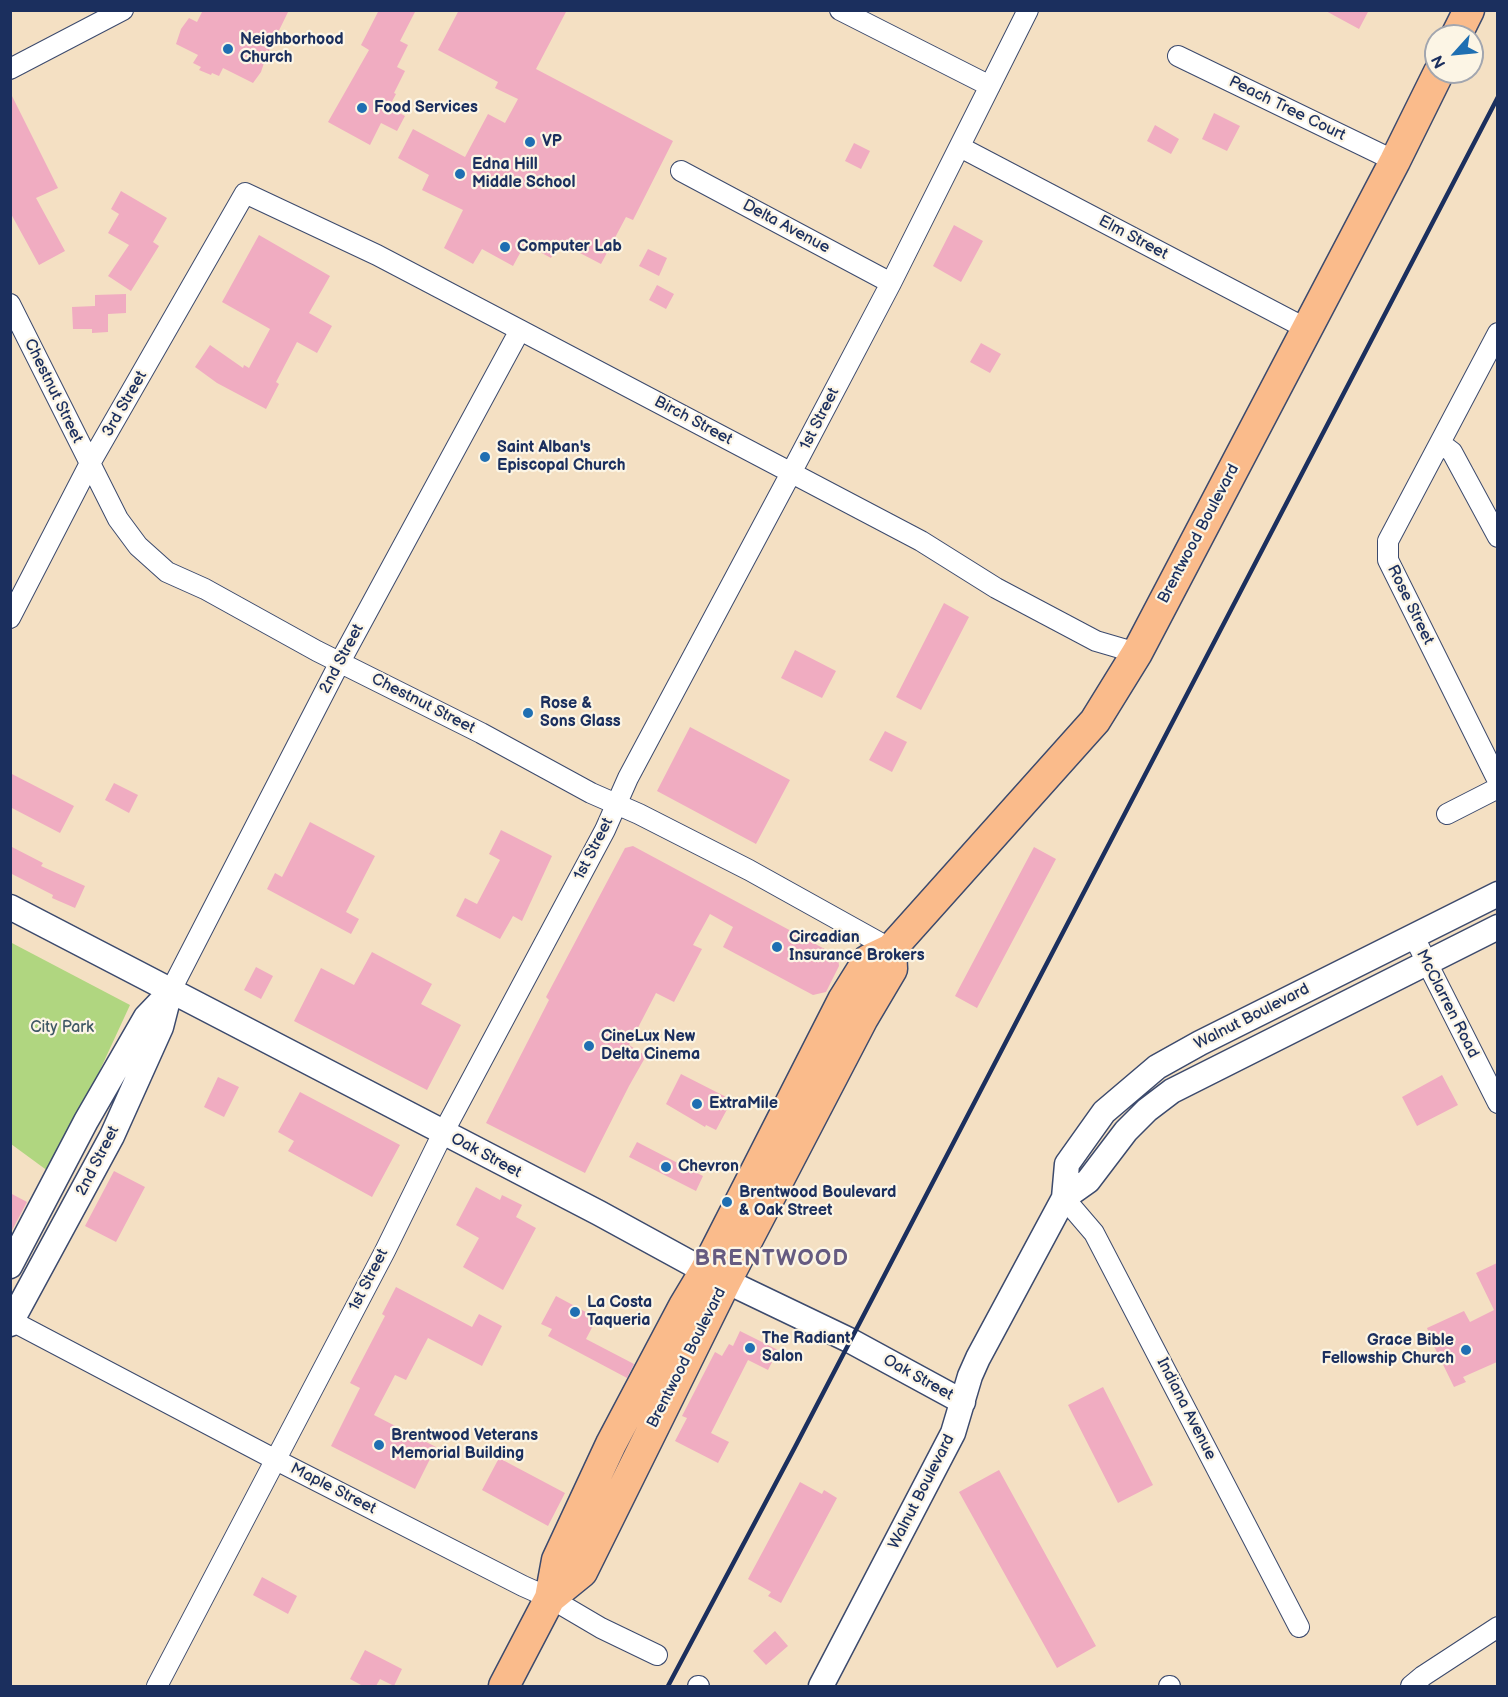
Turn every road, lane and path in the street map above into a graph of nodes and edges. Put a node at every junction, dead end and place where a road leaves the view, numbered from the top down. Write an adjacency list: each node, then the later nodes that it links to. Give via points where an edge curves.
1 (123, 10): 7 (street)
2 (840, 10): 9 (street)
3 (1028, 10): 9 (street, 1st Street)
4 (1469, 10): 5 (main road)
5 (1462, 24)
6 (1178, 56): 11 (street, Peach Tree Court)
7 (10, 69)
8 (1433, 84): 11 (main road, Brentwood Boulevard)
9 (990, 86): 10 (street, 1st Street)
10 (960, 147): 14 (street, 1st Street); 16 (street, Elm Street)
11 (1395, 161): 16 (main road, Brentwood Boulevard)
12 (681, 171): 14 (street, Delta Avenue)
13 (245, 193): 17 (street, Birch Street, via 377,255); 20 (street, 3rd Street)
14 (891, 283): 21 (street, 1st Street)
15 (10, 304): 20 (street, Chestnut Street)
16 (1307, 328): 24 (main road, Brentwood Boulevard)
17 (520, 330): 21 (street, Birch Street); 25 (street, 2nd Street)
18 (1497, 333): 19 (street, Rose Street)
19 (1440, 443): 22 (street, via 1452,452); 26 (street, Rose Street, via 1388,541 1388,560)
20 (89, 465): 23 (street, 3rd Street); 25 (street, Chestnut Street, via 118,519 138,546 167,572)
21 (791, 473): 24 (street, Birch Street, via 1096,641); 28 (street, 1st Street)
22 (1497, 537)
23 (10, 618)
24 (1137, 653): 34 (main road, Brentwood Boulevard, via 1095,721)
25 (340, 662): 28 (street, Chestnut Street); 36 (street, 2nd Street)
26 (1497, 781)
27 (1497, 788): 29 (street)
28 (616, 804): 34 (street, Chestnut Street, via 748,870); 38 (street, 1st Street)
29 (1447, 814)
30 (1497, 894): 33 (street, Walnut Boulevard)
31 (10, 907): 36 (street, Oak Street)
32 (1497, 927): 35 (street, Walnut Boulevard)
33 (1414, 937): 35 (street, McClarren Road); 39 (street, Walnut Boulevard, via 1157,1067 1104,1112 1066,1164)
34 (891, 949): 41 (main road, Brentwood Boulevard, via 892,969)
35 (1427, 962): 37 (street, McClarren Road); 39 (street, Walnut Boulevard, via 1172,1091 1126,1131 1088,1181)
36 (170, 992): 38 (street, Oak Street); 40 (street, 2nd Street, via 146,1017); 42 (street, 2nd Street, via 161,1027 112,1136)
37 (1497, 1103)
38 (443, 1133): 41 (street, Oak Street); 44 (street, 1st Street)
39 (1064, 1198): 43 (street, Walnut Boulevard, via 978,1359); 46 (street, Indiana Avenue, via 1094,1233)
40 (10, 1266)
41 (715, 1276): 43 (street, Oak Street); 45 (main road, Brentwood Boulevard, via 684,1306 611,1444 557,1560)
42 (11, 1322): 44 (street, Maple Street)
43 (963, 1402): 51 (street, Walnut Boulevard, via 953,1433)
44 (276, 1460): 45 (street, Maple Street); 49 (street, 1st Street)
45 (550, 1598): 48 (street, Maple Street); 50 (main road, Brentwood Boulevard)
46 (1299, 1627)
47 (1497, 1627): 52 (street)
48 (657, 1655)
49 (157, 1686)
50 (504, 1686)
51 (821, 1686)
52 (1411, 1686)

